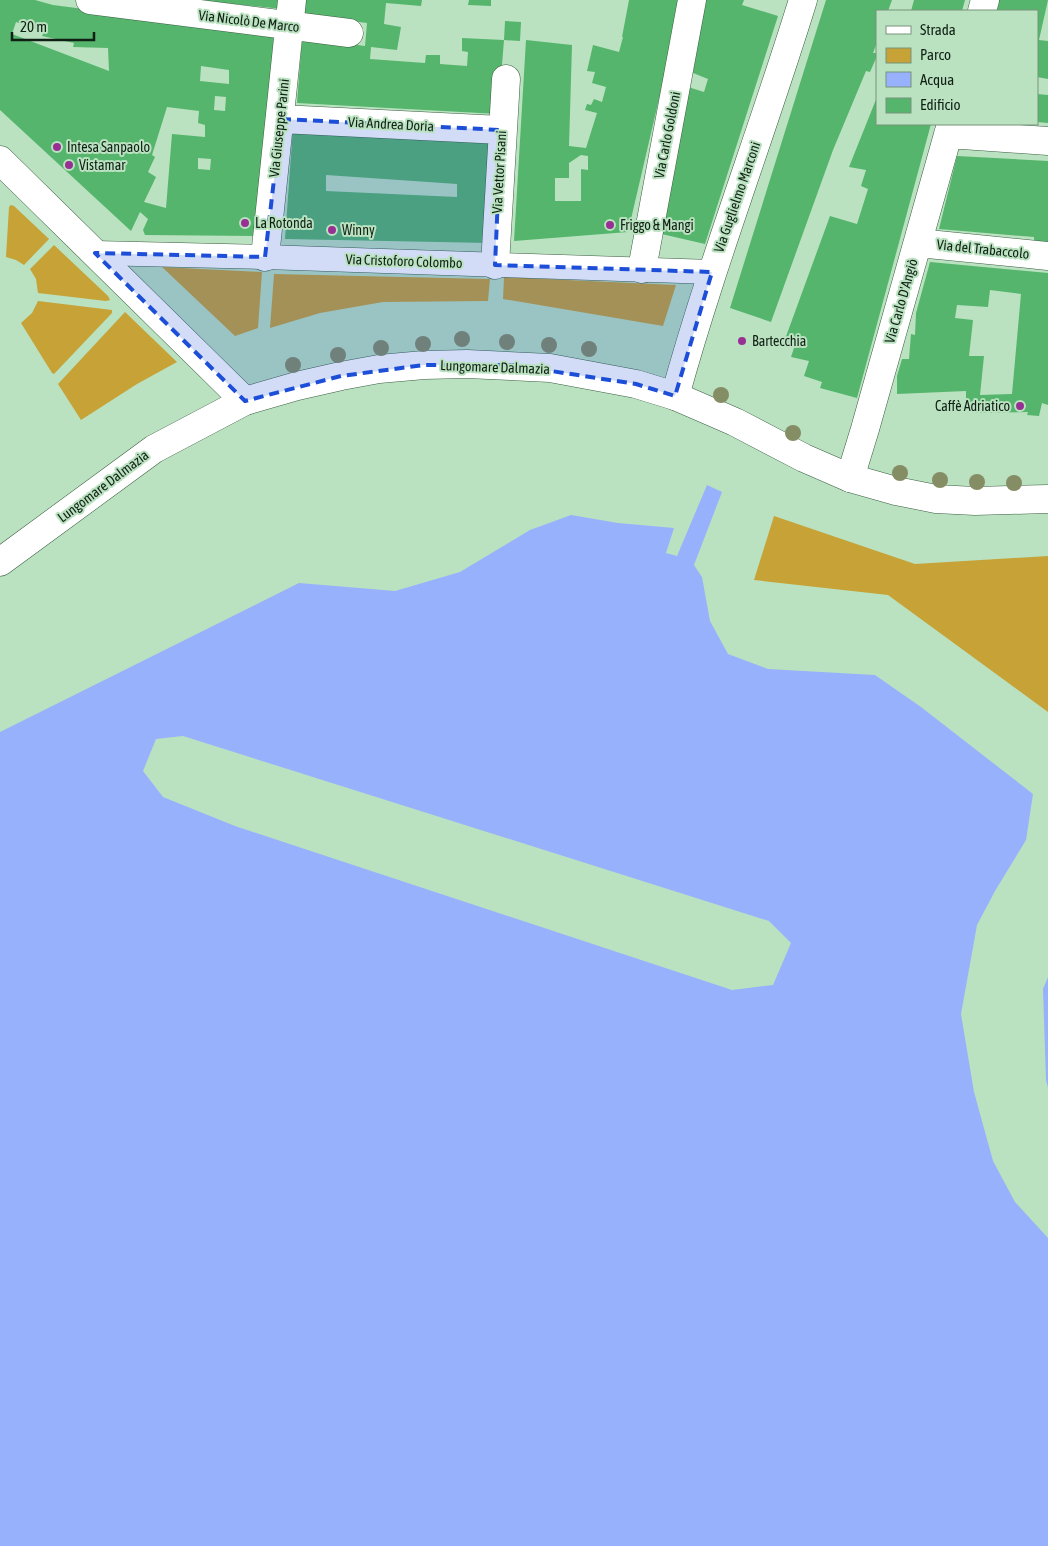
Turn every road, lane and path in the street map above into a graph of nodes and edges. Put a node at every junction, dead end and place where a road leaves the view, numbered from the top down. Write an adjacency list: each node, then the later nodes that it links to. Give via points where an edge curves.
1 (90, 0): 4 (street, Via Nicolò De Marco)
2 (692, 0): 17 (street, Via Carlo Goldoni)
3 (803, 0): 18 (street, Via Guglielmo Marconi)
4 (291, 13): 5 (street, Via Nicolò De Marco); 7 (street, Via Giuseppe Parini)
5 (349, 33)
6 (506, 79): 9 (street, Via Vettor Pisani)
7 (280, 119): 9 (street, Via Andrea Doria); 15 (street, Via Giuseppe Parini)
8 (949, 129): 10 (street); 12 (street, Via Carlo D'Angiò)
9 (502, 130): 16 (street, Via Vettor Pisani)
10 (1048, 141)
11 (0, 160): 13 (street)
12 (918, 243): 14 (street, Via del Trabaccolo); 21 (street, Via Carlo D'Angiò)
13 (95, 253): 15 (street, Via Cristoforo Colombo); 20 (street)
14 (1048, 256)
15 (265, 257): 16 (street, Via Cristoforo Colombo)
16 (495, 265): 17 (street, Via Cristoforo Colombo)
17 (642, 269): 18 (street, Via Cristoforo Colombo)
18 (712, 272): 19 (street, Via Guglielmo Marconi)
19 (675, 396): 20 (street, Lungomare Dalmazia, via 636,384 550,368 468,364 379,369 297,386); 21 (street, Lungomare Dalmazia)
20 (245, 402): 23 (street, Lungomare Dalmazia, via 154,449)
21 (850, 478): 22 (street, Lungomare Dalmazia, via 936,498 975,501)
22 (1048, 499)
23 (0, 562)

